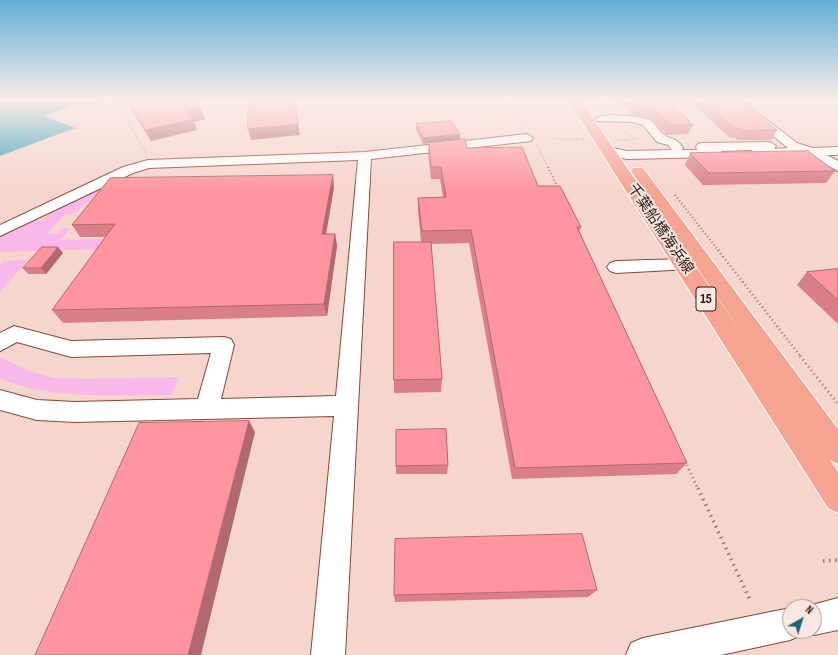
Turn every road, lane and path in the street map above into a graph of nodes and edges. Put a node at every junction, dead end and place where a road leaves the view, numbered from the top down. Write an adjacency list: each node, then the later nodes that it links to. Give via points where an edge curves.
1 (133, 131): 18 (path)
2 (527, 131): 8 (path)
3 (606, 131): 12 (main road, 千葉船橋海浜線 / 15)
4 (610, 131): 12 (main road, 千葉船橋海浜線 / 15)
5 (625, 131): 12 (path, via 628,135)
6 (654, 131): 13 (street, via 662,139 672,142)
7 (772, 131): 14 (street)
8 (531, 137): 17 (street); 21 (path)
9 (556, 139): 10 (path)
10 (582, 139)
11 (838, 144): 14 (street)
12 (624, 148): 13 (street); 14 (street); 24 (main road, 千葉船橋海浜線 / 15); 31 (main road, 千葉船橋海浜線 / 15)
13 (678, 148): 14 (street)
14 (794, 148): 15 (street); 20 (street)
15 (810, 151): 16 (street); 19 (street)
16 (838, 151)
17 (365, 156): 23 (street, via 148,164 115,176); 29 (street)
18 (150, 158)
19 (838, 167)
20 (838, 174)
21 (559, 190)
22 (674, 194): 28 (path)
23 (0, 231)
24 (684, 266): 25 (street); 33 (main road, 千葉船橋海浜線 / 15)
25 (616, 267)
26 (0, 343): 30 (street, via 14,334 71,349 224,345)
27 (0, 400): 30 (street, via 37,410 75,412)
28 (838, 404)
29 (345, 406): 30 (street); 40 (street)
30 (207, 409)
31 (835, 442)
32 (683, 456): 36 (path)
33 (838, 498)
34 (838, 560): 35 (path)
35 (823, 561)
36 (750, 600)
37 (838, 614): 38 (street)
38 (822, 617)
39 (782, 626): 41 (street)
40 (328, 655)
41 (643, 655)

